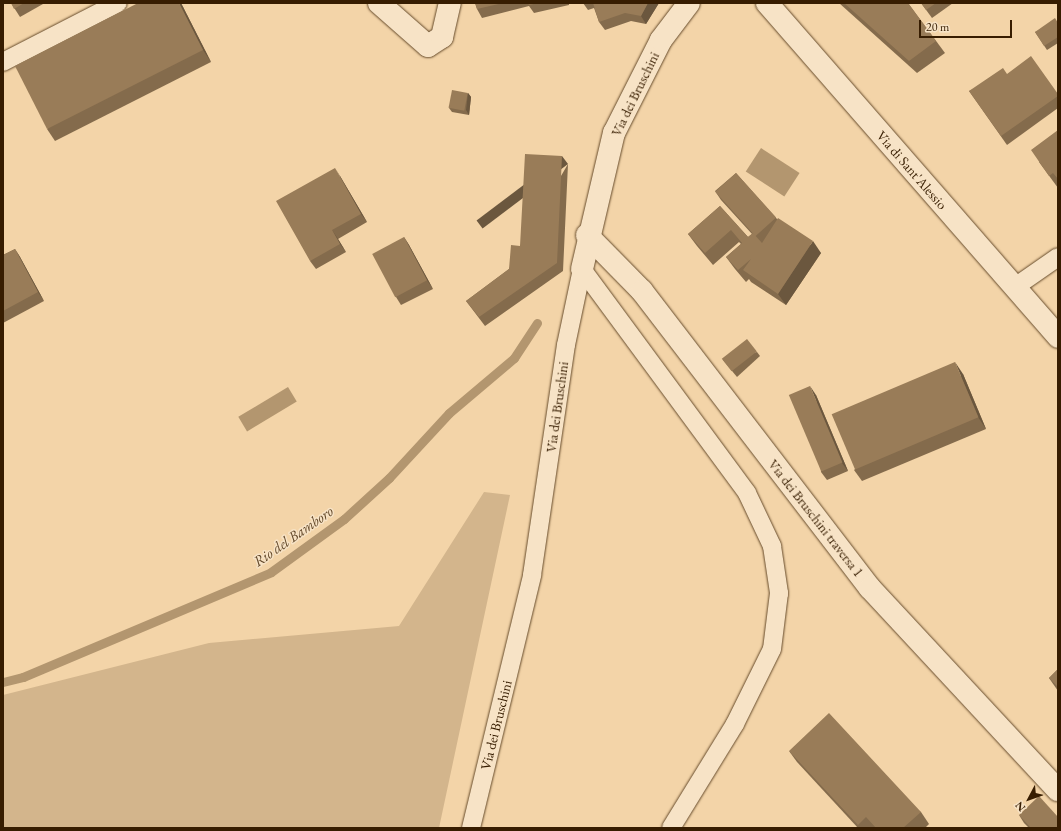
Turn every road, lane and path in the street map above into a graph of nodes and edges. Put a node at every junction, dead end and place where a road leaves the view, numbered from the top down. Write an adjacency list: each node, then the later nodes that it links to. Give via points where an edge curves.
1 (118, 3): 6 (lane)
2 (379, 3): 3 (street, via 428,46 442,37)
3 (450, 3)
4 (689, 3): 7 (street, Via dei Bruschini, via 661,40 614,133)
5 (776, 6): 10 (street, Via di Sant'Alessio)
6 (3, 62)
7 (587, 234): 9 (street, Via dei Bruschini); 12 (street, Via dei Bruschini traversa 1, via 642,291 870,588)
8 (1058, 257): 10 (lane)
9 (582, 268): 13 (lane, Via dei Bruschini, via 566,345 532,575); 14 (lane, via 747,493 772,546 779,593 772,649 736,724)
10 (1015, 287): 11 (street, Via di Sant'Alessio)
11 (1058, 337)
12 (1058, 790)
13 (471, 828)
14 (671, 828)

